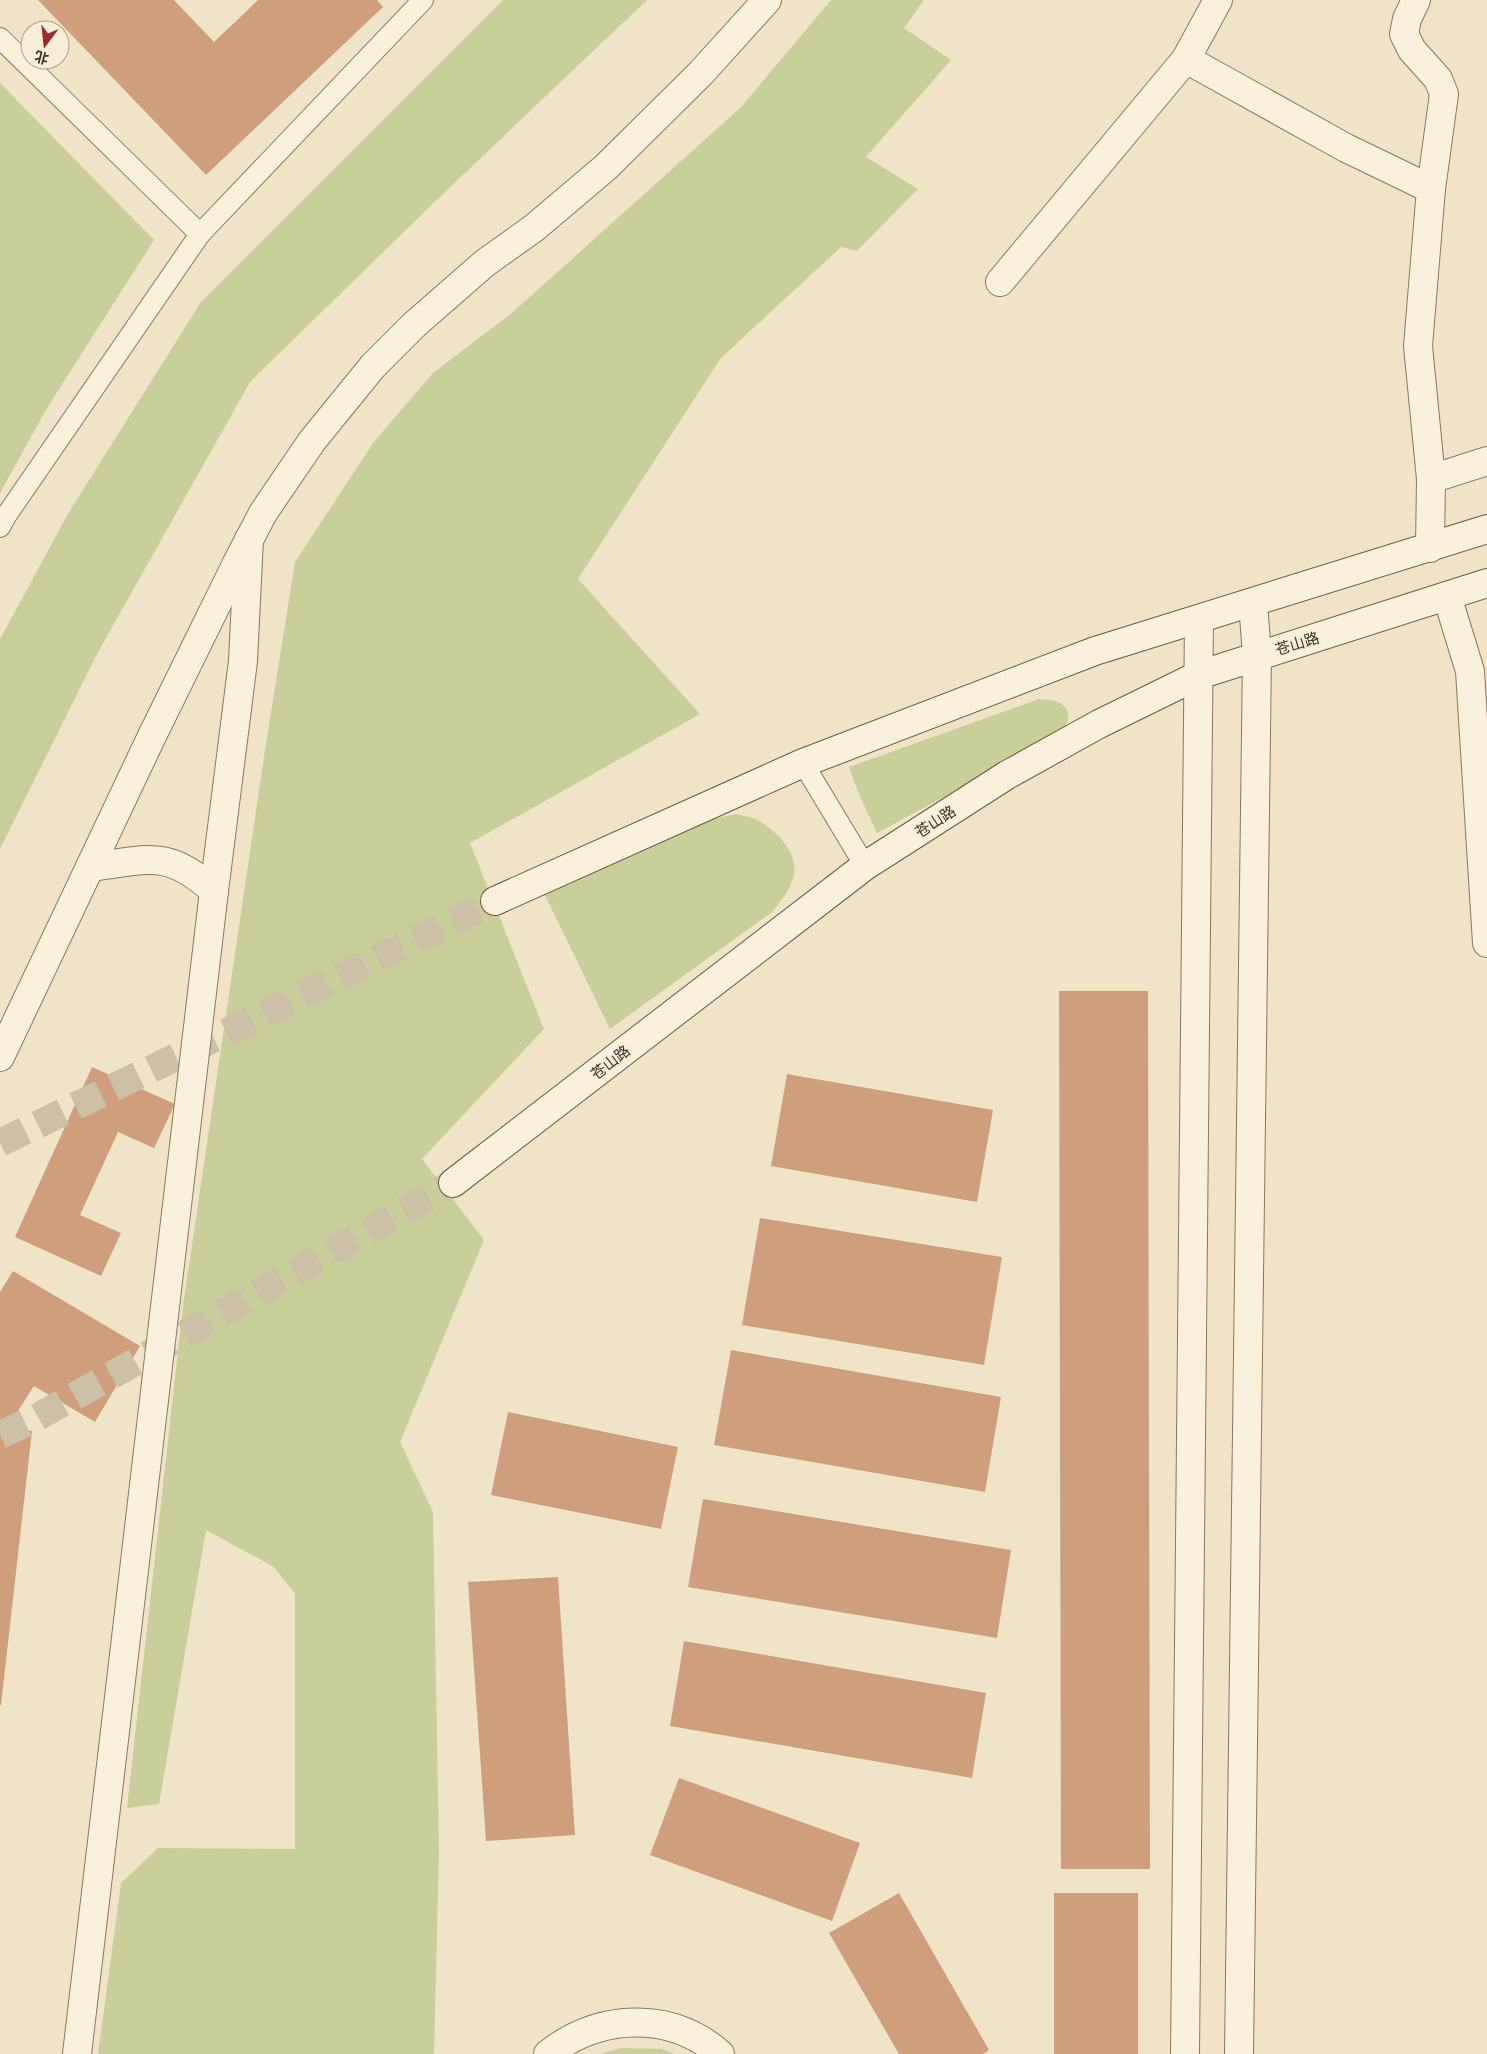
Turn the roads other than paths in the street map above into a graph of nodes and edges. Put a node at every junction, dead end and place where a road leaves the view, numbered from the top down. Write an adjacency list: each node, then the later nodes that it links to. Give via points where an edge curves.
1 (423, 0): 8 (lane)
2 (767, 0): 14 (street, via 701,73 606,168 451,290 380,359 312,441 268,504)
3 (1218, 0): 6 (street)
4 (1416, 0): 7 (street, via 1404,34 1412,50 1438,79 1444,94)
5 (0, 38): 8 (lane)
6 (1186, 59): 7 (street, via 1346,148); 9 (street)
7 (1431, 189): 11 (street, via 1418,346)
8 (200, 234): 12 (lane)
9 (1000, 282)
10 (1487, 461): 11 (street)
11 (1431, 479): 15 (street)
12 (0, 528)
13 (1487, 529): 15 (street)
14 (249, 539): 24 (street); 26 (street, via 243,661)
15 (1430, 548): 18 (street)
16 (1487, 583): 17 (street, 苍山路)
17 (1448, 596): 20 (street, 苍山路); 21 (street)
18 (1253, 603): 19 (street); 20 (street)
19 (1199, 619): 22 (street); 23 (street, via 1095,651)
20 (1257, 655): 22 (street, 苍山路); 35 (street)
21 (1478, 671): 28 (street)
22 (1199, 675): 25 (street, 苍山路, via 1099,724 1007,775); 34 (street)
23 (803, 763): 25 (lane); 27 (street)
24 (90, 866): 26 (street, via 148,859 167,861 183,867); 29 (street)
25 (865, 866): 30 (street, 苍山路)
26 (214, 892): 31 (street)
27 (495, 902)
28 (1487, 943)
29 (0, 1057)
30 (453, 1183)
31 (77, 2054)
32 (548, 2054): 33 (street, via 584,2032 615,2023 648,2022 679,2029)
33 (720, 2054)
34 (1185, 2054)
35 (1239, 2054)

